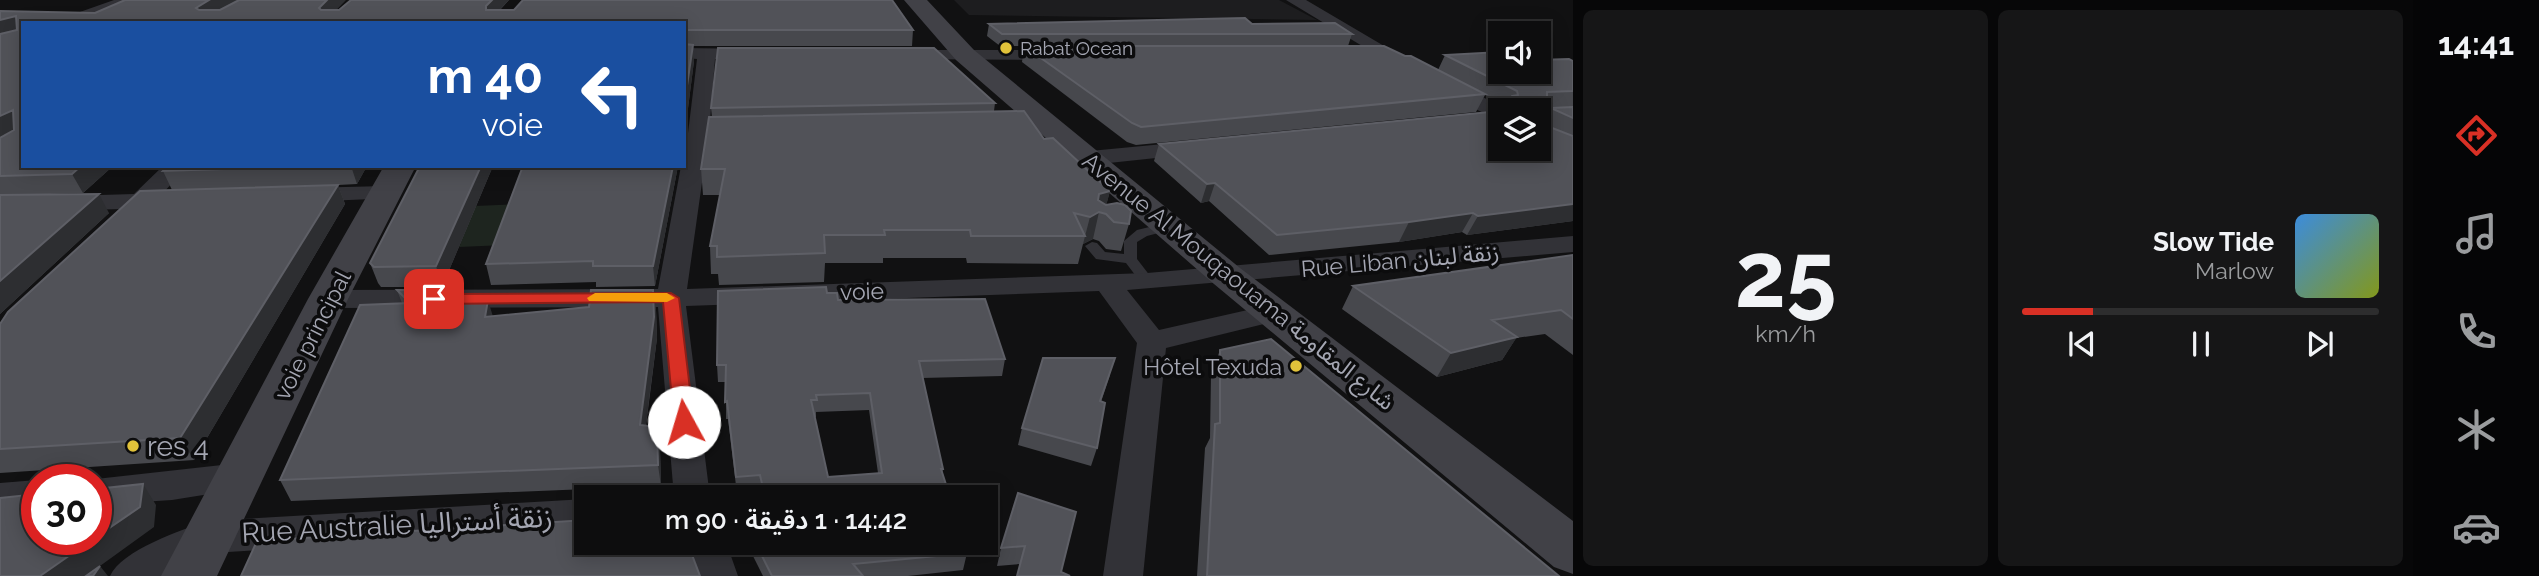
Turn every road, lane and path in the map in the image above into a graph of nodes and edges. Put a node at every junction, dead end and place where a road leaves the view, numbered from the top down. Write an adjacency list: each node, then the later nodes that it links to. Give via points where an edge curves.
1 (129, 0): 4 (street)
2 (915, 0): 8 (street, Avenue Al Mouqaouama شارع المقاومة)
3 (1294, 0): 11 (street)
4 (71, 21)
5 (696, 53): 6 (street); 15 (street)
6 (775, 54)
7 (884, 54): 8 (street)
8 (965, 55): 9 (street); 17 (street, Avenue Al Mouqaouama شارع المقاومة, via 1037,126)
9 (1074, 55)
10 (1347, 55): 11 (street)
11 (1388, 55): 12 (street)
12 (1488, 108)
13 (1488, 120): 14 (street)
14 (1472, 122)
15 (703, 133): 32 (street)
16 (1213, 146): 17 (street)
17 (1090, 158): 26 (street, Avenue Al Mouqaouama شارع المقاومة)
18 (175, 168): 22 (street)
19 (393, 179): 20 (street, voie principal); 33 (street, voie principal)
20 (276, 196)
21 (194, 199): 22 (street)
22 (140, 201): 23 (street); 25 (street)
23 (0, 205)
24 (1121, 226): 26 (lane)
25 (111, 228)
26 (1156, 230): 29 (lane, via 1131,241); 30 (street, Avenue Al Mouqaouama شارع المقاومة)
27 (1573, 244): 30 (street, Rue Liban زنقة لبنان)
28 (1092, 246): 29 (lane, via 1101,256)
29 (1138, 270): 30 (street, voie); 31 (street, voie)
30 (1227, 276): 34 (street, Avenue Al Mouqaouama شارع المقاومة)
31 (1107, 282): 32 (street, voie); 35 (street)
32 (671, 298): 33 (street, voie); 37 (street)
33 (328, 299): 36 (street, voie principal)
34 (1274, 313): 35 (street); 43 (street, Avenue Al Mouqaouama شارع المقاومة)
35 (1152, 342): 48 (street)
36 (240, 477): 38 (street); 42 (street, voie principal)
37 (691, 485)
38 (112, 490)
39 (21, 496): 40 (street)
40 (0, 498)
41 (574, 515): 42 (street, Rue Australie زنقة أستراليا)
42 (208, 537): 45 (street); 46 (street, voie principal)
43 (1573, 551)
44 (711, 555): 47 (street)
45 (130, 576)
46 (189, 576)
47 (718, 576)
48 (1123, 576)

